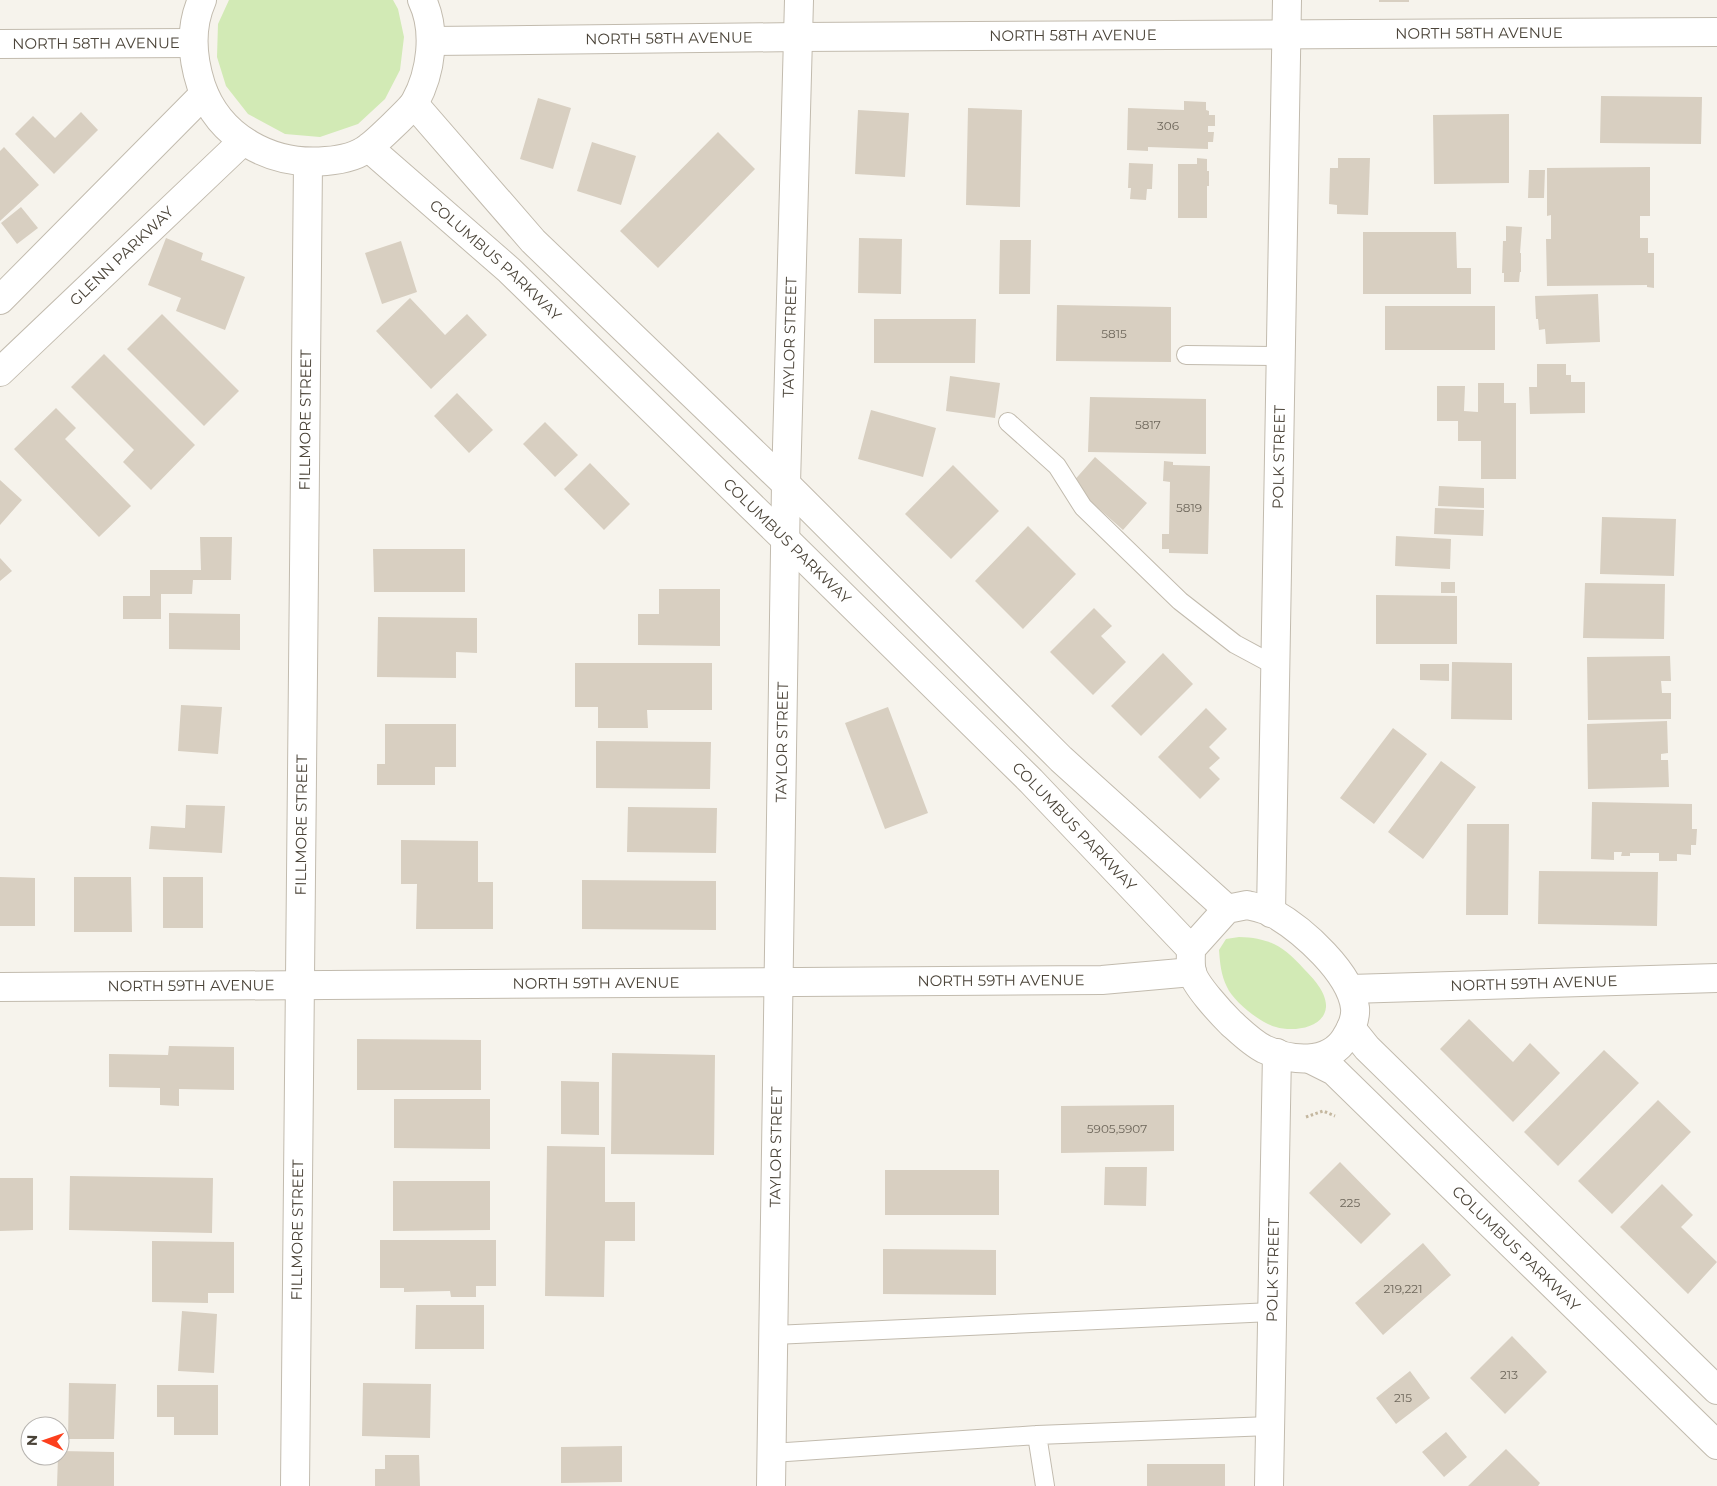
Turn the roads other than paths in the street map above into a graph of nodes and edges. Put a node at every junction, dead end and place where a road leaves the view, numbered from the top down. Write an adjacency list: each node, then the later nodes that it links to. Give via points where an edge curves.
1 (202, 0): 9 (street)
2 (422, 0): 8 (street)
3 (798, 0): 7 (street, TAYLOR STREET)
4 (1287, 0): 6 (street, POLK STREET)
5 (1717, 32): 6 (street, NORTH 58TH AVENUE)
6 (1288, 35): 7 (street, NORTH 58TH AVENUE); 18 (street, POLK STREET)
7 (798, 37): 8 (street, NORTH 58TH AVENUE); 21 (street, TAYLOR STREET)
8 (431, 41): 12 (street, via 427,74)
9 (192, 43): 10 (street, NORTH 58TH AVENUE); 11 (street)
10 (0, 44)
11 (204, 94): 13 (street, via 220,120); 16 (street)
12 (414, 104): 14 (street); 21 (street, via 533,241)
13 (244, 141): 15 (street, via 286,160); 19 (street, GLENN PARKWAY)
14 (368, 148): 15 (street, via 339,160); 22 (street, COLUMBUS PARKWAY, via 509,270)
15 (308, 163): 29 (street, FILLMORE STREET)
16 (0, 300)
17 (1186, 355): 18 (lane)
18 (1281, 356): 23 (street, POLK STREET)
19 (0, 372)
20 (1008, 422): 23 (lane, via 1057,466 1084,507 1180,601 1235,644)
21 (786, 484): 22 (street, TAYLOR STREET); 24 (street, via 1061,760)
22 (785, 539): 26 (street, COLUMBUS PARKWAY, via 1031,781); 28 (street, TAYLOR STREET)
23 (1276, 666): 25 (street, POLK STREET)
24 (1227, 909): 25 (street, via 1247,905); 26 (street)
25 (1271, 913): 31 (street, via 1296,928 1335,965)
26 (1191, 961): 28 (street, NORTH 59TH AVENUE, via 1102,980); 33 (street, via 1222,1014 1242,1033)
27 (1717, 978): 31 (street, NORTH 59TH AVENUE)
28 (778, 983): 29 (street, NORTH 59TH AVENUE); 36 (street, TAYLOR STREET)
29 (300, 985): 30 (street, NORTH 59TH AVENUE); 42 (street, FILLMORE STREET)
30 (0, 987)
31 (1350, 989): 32 (street, via 1355,1010)
32 (1351, 1028): 34 (street, via 1341,1046); 37 (street, via 1380,1061)
33 (1276, 1053): 34 (street); 35 (street, POLK STREET)
34 (1310, 1059): 40 (street, COLUMBUS PARKWAY, via 1334,1071)
35 (1272, 1312): 36 (lane); 38 (street, POLK STREET)
36 (774, 1335): 41 (street, TAYLOR STREET)
37 (1717, 1390)
38 (1270, 1426): 39 (lane); 45 (street, POLK STREET)
39 (1037, 1434): 41 (lane); 44 (lane)
40 (1717, 1445)
41 (772, 1453): 43 (street, TAYLOR STREET)
42 (295, 1486)
43 (771, 1486)
44 (1045, 1486)
45 (1269, 1486)

